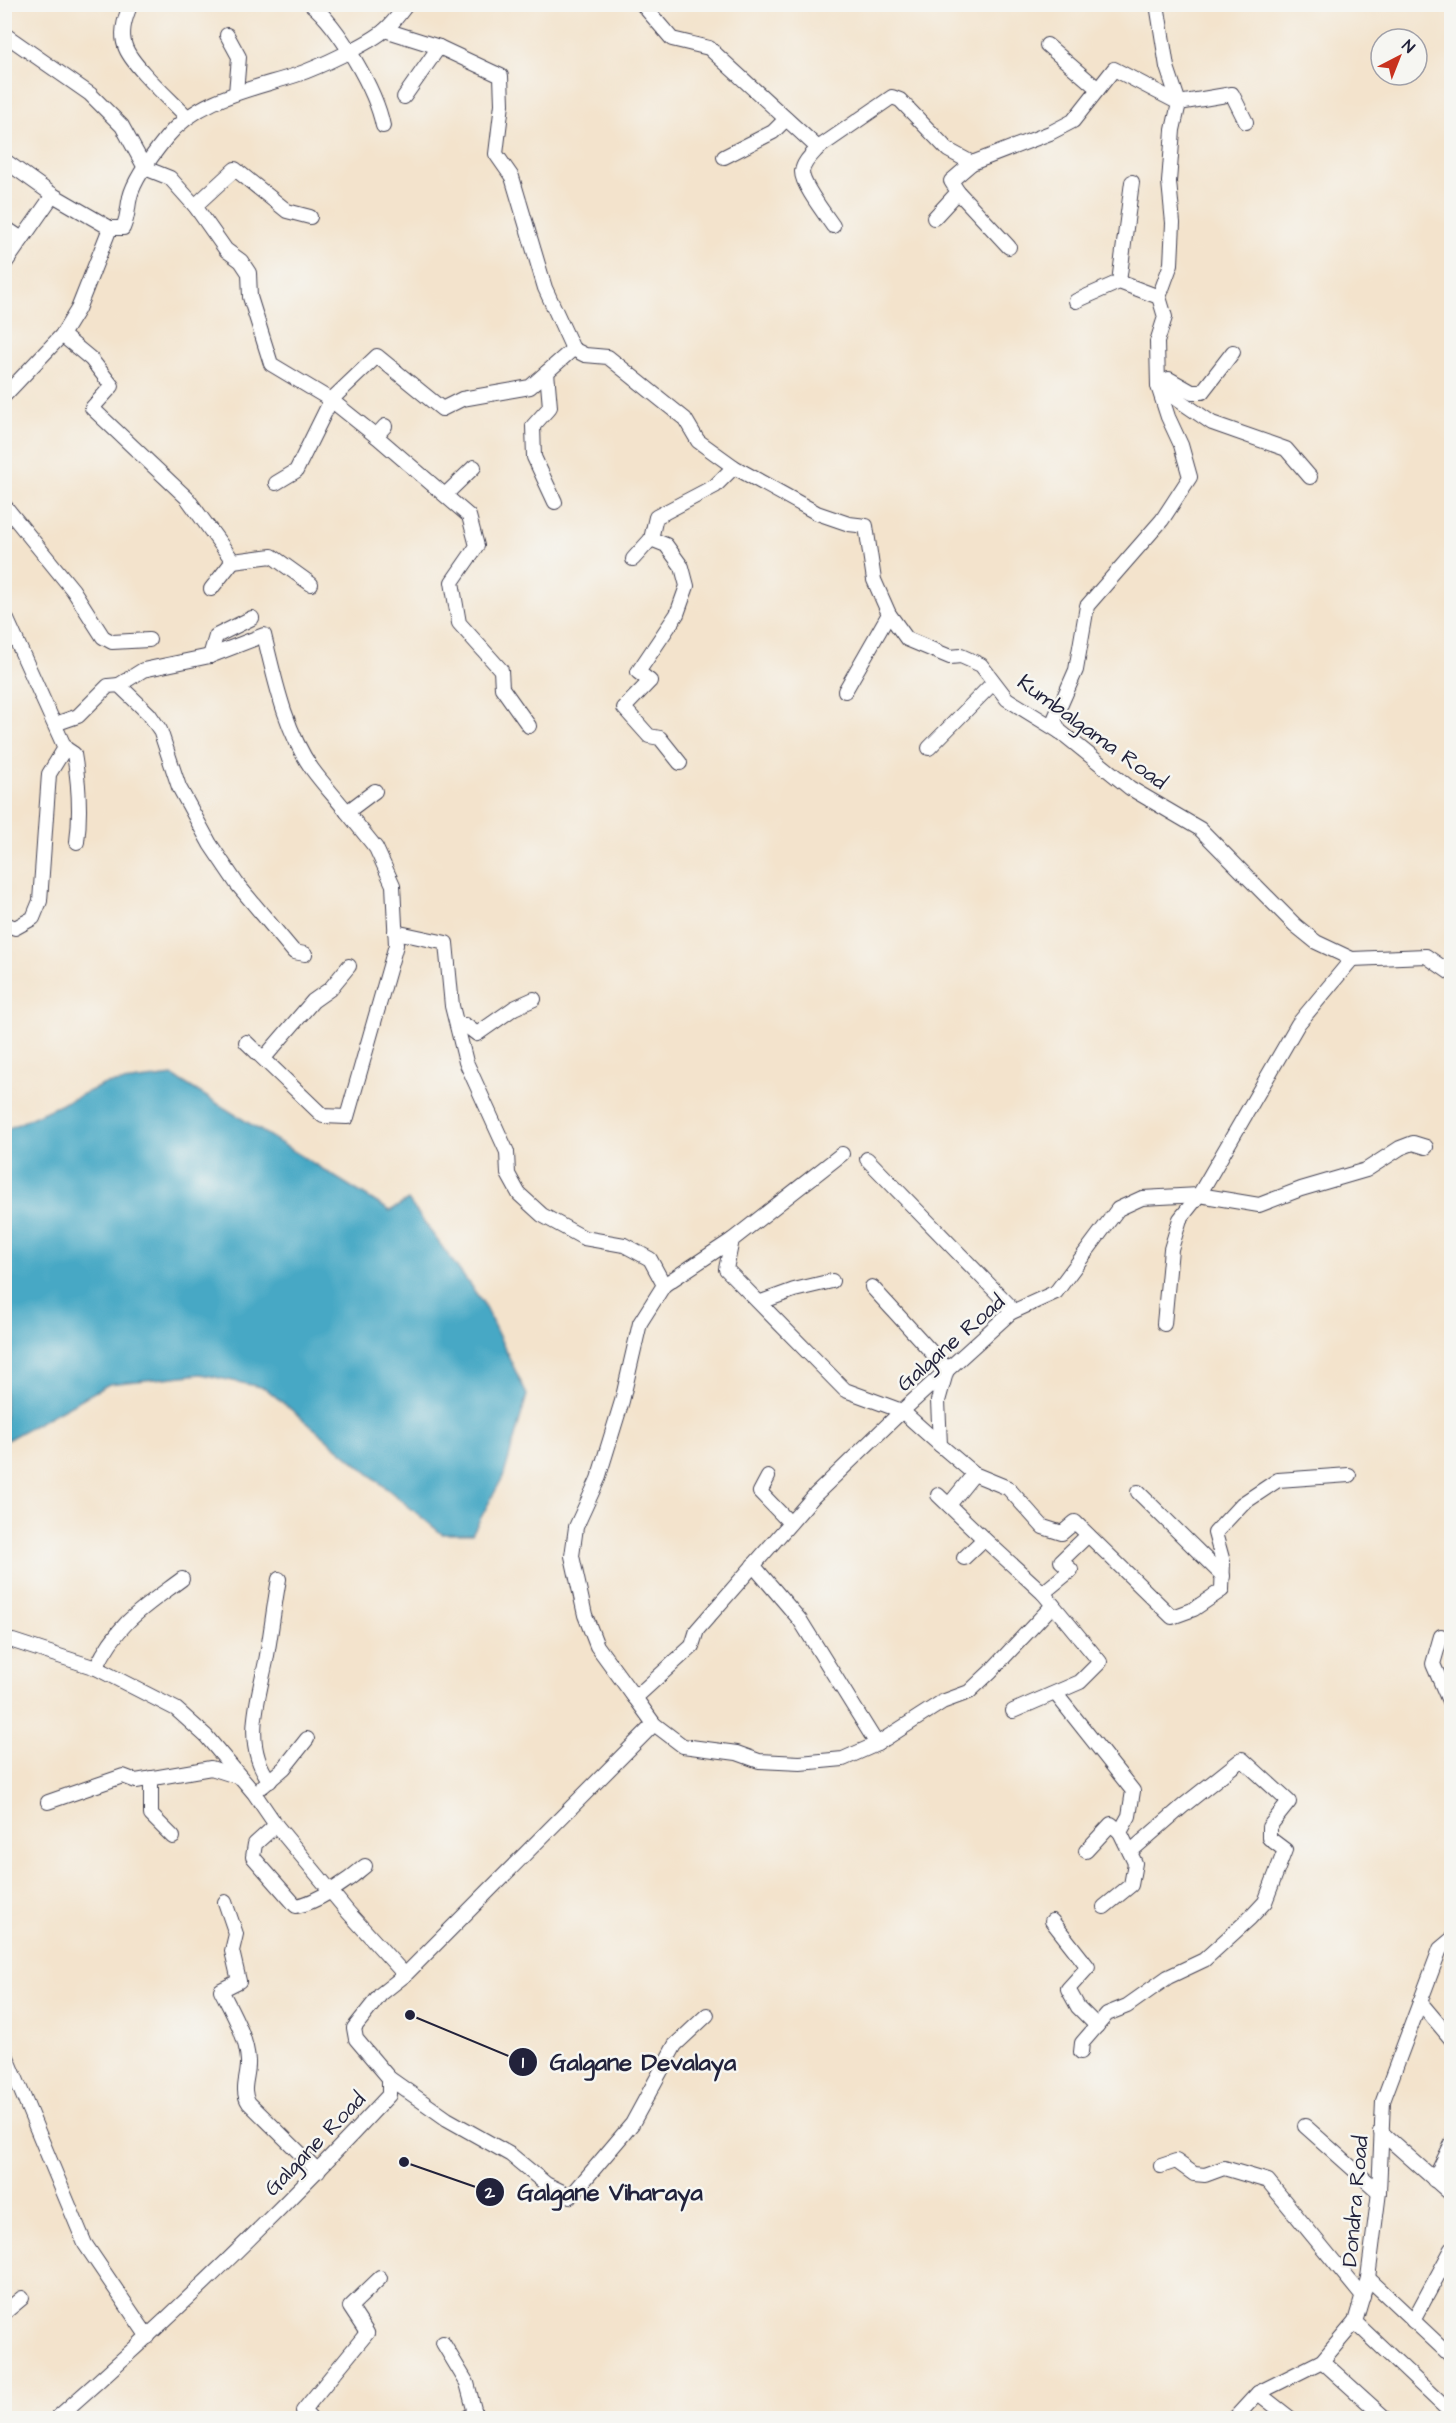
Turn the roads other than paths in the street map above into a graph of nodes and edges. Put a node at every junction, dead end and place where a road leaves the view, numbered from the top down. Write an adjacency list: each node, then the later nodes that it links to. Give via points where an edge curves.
1 (131, 4): 16 (street, via 123,27 125,46 135,63)
2 (311, 4): 11 (street, via 324,15)
3 (407, 4): 6 (street)
4 (642, 4): 17 (street, via 672,39 708,48)
5 (1159, 7): 15 (street, via 1167,68)
6 (385, 30): 10 (street); 11 (street)
7 (4, 34): 24 (street, via 90,94 122,126)
8 (227, 35): 13 (street, via 239,57)
9 (1047, 45): 12 (street)
10 (439, 47): 14 (street); 41 (street, via 501,76 496,154 512,177 545,288)
11 (349, 51): 13 (street, via 299,74); 19 (street, via 379,107)
12 (1098, 89): 15 (street, via 1114,69); 23 (street, via 1073,121 1050,134)
13 (236, 93): 16 (street)
14 (404, 97)
15 (1179, 104): 18 (street, via 1232,94); 38 (street, via 1169,182 1171,264)
16 (187, 117): 24 (street)
17 (786, 119): 20 (street); 21 (street, via 773,132)
18 (1246, 122)
19 (383, 126)
20 (818, 148): 23 (street, via 891,97 900,100 948,150); 31 (street, via 804,164 802,174)
21 (724, 157)
22 (4, 160): 27 (street)
23 (972, 163): 26 (street, via 951,181)
24 (145, 168): 28 (street, via 170,178); 33 (street, via 130,196 123,228)
25 (1132, 182): 37 (street)
26 (958, 192): 30 (street); 35 (street)
27 (53, 195): 33 (street); 34 (street)
28 (195, 206): 29 (street, via 235,169 287,211); 46 (street, via 226,250 249,273 250,297 271,364)
29 (310, 217)
30 (934, 218)
31 (833, 226)
32 (4, 227): 34 (street)
33 (110, 228): 40 (street, via 78,309)
34 (22, 239): 36 (street)
35 (1009, 247)
36 (4, 265)
37 (1119, 282): 38 (street); 39 (street)
38 (1159, 297): 44 (street, via 1165,317 1157,342)
39 (1076, 301)
40 (62, 334): 45 (street); 56 (street, via 91,358 112,386 92,408 187,498)
41 (573, 349): 43 (street); 48 (street, Kumbalgama Road, via 585,355 608,357 685,419 698,441)
42 (1233, 352): 44 (street, via 1202,392 1192,392 1169,379)
43 (547, 372): 46 (street, via 530,387 462,399 442,409 377,356); 52 (street, via 550,407 533,426 534,457)
44 (1158, 386): 49 (street, via 1212,423 1286,449); 69 (street, via 1190,477 1162,520 1087,606 1076,670 1054,720)
45 (4, 396)
46 (331, 400): 50 (street, via 296,471); 51 (street, via 380,431)
47 (474, 467): 51 (street)
48 (734, 467): 54 (street, via 715,486 657,517); 60 (street, Kumbalgama Road, via 817,513 866,526 874,580)
49 (1310, 477)
50 (276, 483)
51 (445, 495): 68 (street, via 469,516 477,546 452,582 459,623 501,670 502,688)
52 (555, 501)
53 (4, 505): 62 (street, via 73,590 103,637 112,642)
54 (651, 539): 55 (street); 72 (street, via 666,545 682,567 687,586 677,614 638,672 650,681 624,708 649,736 660,738)
55 (633, 559)
56 (233, 561): 57 (street, via 272,556); 58 (street)
57 (311, 584)
58 (211, 589)
59 (4, 613): 67 (street)
60 (889, 614): 64 (street, Kumbalgama Road, via 908,639 981,665); 66 (street)
61 (252, 618): 63 (street, via 216,636)
62 (149, 640)
63 (210, 656): 65 (street, via 143,669); 74 (street, via 264,634 290,726 311,768)
64 (993, 683): 69 (street, Kumbalgama Road, via 1007,699); 71 (street)
65 (118, 685): 67 (street, via 108,686 78,716); 78 (street, via 160,730 179,787 237,884 294,952)
66 (845, 691)
67 (55, 724): 70 (street)
68 (529, 726)
69 (1062, 734): 79 (street, Kumbalgama Road, via 1130,788 1200,829 1295,925 1316,942)
70 (65, 747): 75 (street, via 74,754 78,782 81,813); 76 (street, via 49,774 40,901 33,918 15,928)
71 (929, 748)
72 (680, 763)
73 (375, 791): 74 (street)
74 (347, 813): 77 (street, via 376,848 393,885)
75 (77, 842)
76 (4, 923)
77 (395, 932): 83 (street, via 446,943); 85 (street, via 396,945 347,1117 323,1116)
78 (305, 954)
79 (1352, 959): 81 (street, Kumbalgama Road, via 1426,956); 89 (street, via 1298,1024)
80 (349, 966): 85 (street)
81 (1452, 974)
82 (534, 999): 83 (street, via 477,1034 465,1025)
83 (456, 1025): 92 (street, via 466,1062 507,1152 508,1173 519,1194 542,1215 584,1238 624,1245 650,1259)
84 (246, 1042): 85 (street)
85 (264, 1058)
86 (1426, 1147): 89 (street, Galgane Road, via 1413,1143 1366,1170 1259,1205)
87 (842, 1154): 90 (street)
88 (867, 1159): 95 (street, via 1008,1304)
89 (1199, 1194): 95 (street, Galgane Road, via 1142,1198 1118,1209 1056,1292); 96 (street, via 1180,1219 1171,1250)
90 (732, 1240): 92 (street); 94 (street, via 726,1269)
91 (831, 1281): 94 (street)
92 (664, 1285): 121 (street, via 640,1323 622,1401 598,1479 576,1527 572,1556 585,1615 597,1646)
93 (872, 1287): 97 (street)
94 (761, 1302): 98 (street, via 844,1390)
95 (1010, 1313): 97 (street, Galgane Road)
96 (1164, 1324)
97 (947, 1369): 98 (street, Galgane Road); 99 (street, via 938,1401)
98 (902, 1411): 99 (street); 106 (street, Galgane Road)
99 (940, 1445): 100 (street)
100 (974, 1474): 105 (street); 107 (street, via 1008,1488 1043,1527 1062,1533 1075,1522)
101 (1349, 1475): 111 (street, via 1278,1480 1242,1504 1215,1533)
102 (768, 1477): 106 (street, via 760,1492)
103 (1138, 1492): 111 (street)
104 (938, 1495): 105 (street)
105 (949, 1505): 108 (street)
106 (790, 1524): 110 (street, Galgane Road)
107 (1088, 1534): 111 (street, via 1172,1617 1194,1609 1222,1590); 115 (street, via 1061,1562 1071,1570)
108 (984, 1539): 109 (street); 115 (street)
109 (964, 1558)
110 (753, 1565): 121 (street, Galgane Road, via 697,1630 692,1646); 126 (street, via 800,1620)
111 (1223, 1576)
112 (182, 1578): 119 (street, via 124,1623)
113 (279, 1579): 129 (street, via 255,1706 256,1758)
114 (579, 1582): 121 (street, via 595,1641)
115 (1043, 1593): 116 (street)
116 (1053, 1605): 120 (street, via 1100,1662 1080,1682); 126 (street, via 969,1692 942,1702)
117 (1441, 1636): 122 (street, via 1433,1664)
118 (13, 1641): 119 (street)
119 (96, 1668): 127 (street, via 176,1709 206,1736)
120 (1056, 1694): 123 (street); 133 (street, via 1133,1791 1129,1816)
121 (635, 1698): 124 (street)
122 (1452, 1708)
123 (1013, 1712)
124 (654, 1724): 126 (street, via 683,1746 737,1753 759,1761 843,1759); 143 (street, Galgane Road)
125 (307, 1739): 129 (street)
126 (877, 1744)
127 (239, 1777): 128 (street, via 211,1768); 130 (street)
128 (151, 1778): 131 (street, via 136,1781 123,1776); 134 (street, via 151,1815)
129 (270, 1781): 130 (street)
130 (254, 1793): 132 (street)
131 (48, 1802)
132 (276, 1825): 138 (street); 138 (street, via 255,1844 253,1857 291,1902 306,1905)
133 (1120, 1832): 135 (street, via 1111,1824); 136 (street)
134 (173, 1837)
135 (1086, 1851)
136 (1130, 1852): 140 (street, via 1135,1863 1131,1885); 146 (street, via 1242,1759 1289,1802 1269,1827 1269,1838 1285,1850 1264,1902 1251,1918 1204,1960 1107,2014)
137 (364, 1866): 138 (street, via 342,1886)
138 (332, 1889): 143 (street)
139 (225, 1902): 155 (street, via 236,1934 232,1951 239,1981 221,1990 240,2029 248,2061 244,2095)
140 (1104, 1907)
141 (1052, 1921): 146 (street, via 1088,1967 1068,1989 1078,2007)
142 (1452, 1939): 144 (street, Dondra Road, via 1440,1950)
143 (405, 1975): 150 (street, Galgane Road, via 381,1994 354,2028 356,2039)
144 (1420, 2002): 147 (street); 152 (street, Dondra Road, via 1383,2101)
145 (707, 2015): 150 (street, via 675,2045 632,2124 571,2196 546,2184 511,2155 447,2119)
146 (1097, 2026): 149 (street, via 1082,2043)
147 (1452, 2040)
148 (4, 2049): 167 (street, via 86,2244)
149 (1081, 2052)
150 (389, 2078): 155 (street, Galgane Road, via 389,2095)
151 (1305, 2126): 157 (street)
152 (1381, 2132): 156 (street); 157 (street, Dondra Road)
153 (1452, 2143): 156 (street)
154 (1161, 2166): 162 (street, via 1176,2161 1194,2174 1205,2175 1224,2168 1268,2181)
155 (318, 2171): 167 (street, Galgane Road)
156 (1434, 2180): 158 (street)
157 (1379, 2192): 160 (street, Dondra Road)
158 (1452, 2195)
159 (1452, 2249): 165 (street)
160 (1368, 2277): 162 (street, Dondra Road); 165 (street)
161 (380, 2278): 174 (street, via 350,2307 367,2333 303,2411)
162 (1362, 2297): 166 (street, Dondra Road)
163 (22, 2298): 164 (street)
164 (4, 2313)
165 (1413, 2320): 169 (street)
166 (1355, 2322): 170 (street, Dondra Road); 172 (street)
167 (148, 2337): 173 (street, Galgane Road)
168 (443, 2343): 175 (street, via 466,2383 475,2413)
169 (1452, 2357)
170 (1322, 2361): 171 (street, Dondra Road); 178 (street)
171 (1258, 2393): 176 (street, Dondra Road); 177 (street)
172 (1452, 2414)
173 (57, 2418)
174 (310, 2418)
175 (466, 2418)
176 (1234, 2418)
177 (1290, 2418)
178 (1385, 2418)

